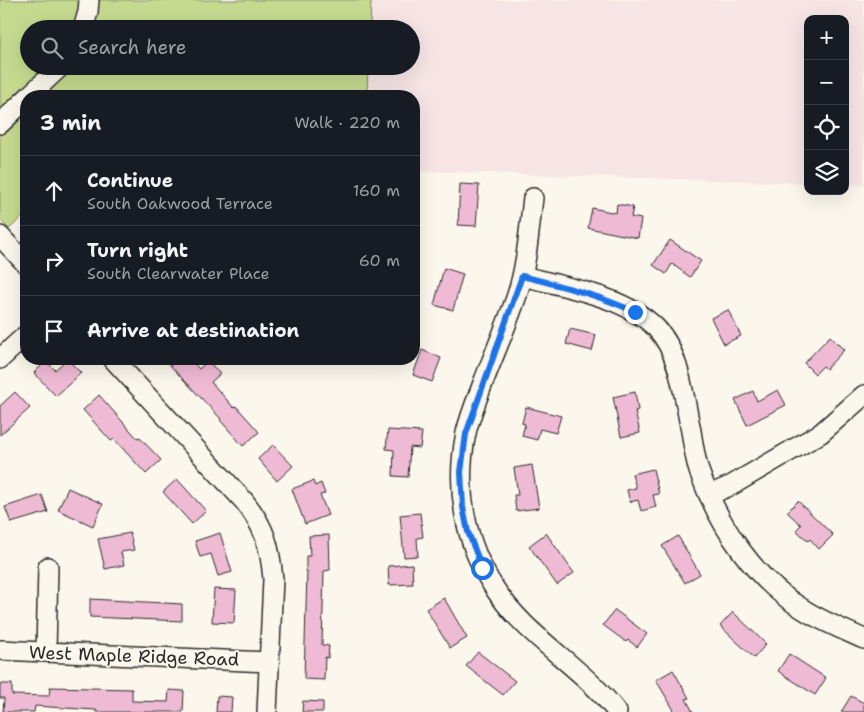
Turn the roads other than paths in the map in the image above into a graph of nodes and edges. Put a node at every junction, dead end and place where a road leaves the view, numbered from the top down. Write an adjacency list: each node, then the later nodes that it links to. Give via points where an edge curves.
1 (89, 0): 2 (street)
2 (85, 20)
3 (52, 75): 4 (street)
4 (36, 90)
5 (20, 105): 6 (street)
6 (0, 124)
7 (533, 198): 10 (street)
8 (0, 236): 9 (street)
9 (20, 258)
10 (522, 276): 15 (street, via 614,302 635,312 656,328 679,373 696,461); 22 (street, via 466,434 461,482 468,532 482,568 507,605 525,625 595,686)
11 (20, 341): 12 (street)
12 (0, 360)
13 (119, 365): 20 (street, via 244,501 262,526 273,579)
14 (864, 394): 15 (street, via 821,433 794,451)
15 (710, 495): 17 (street, via 734,540 758,572 779,592 805,611)
16 (48, 567): 19 (street)
17 (864, 639)
18 (0, 650): 19 (street, West Maple Ridge Road)
19 (46, 652): 20 (street, West Maple Ridge Road)
20 (269, 662): 21 (street)
21 (267, 712)
22 (617, 712)

